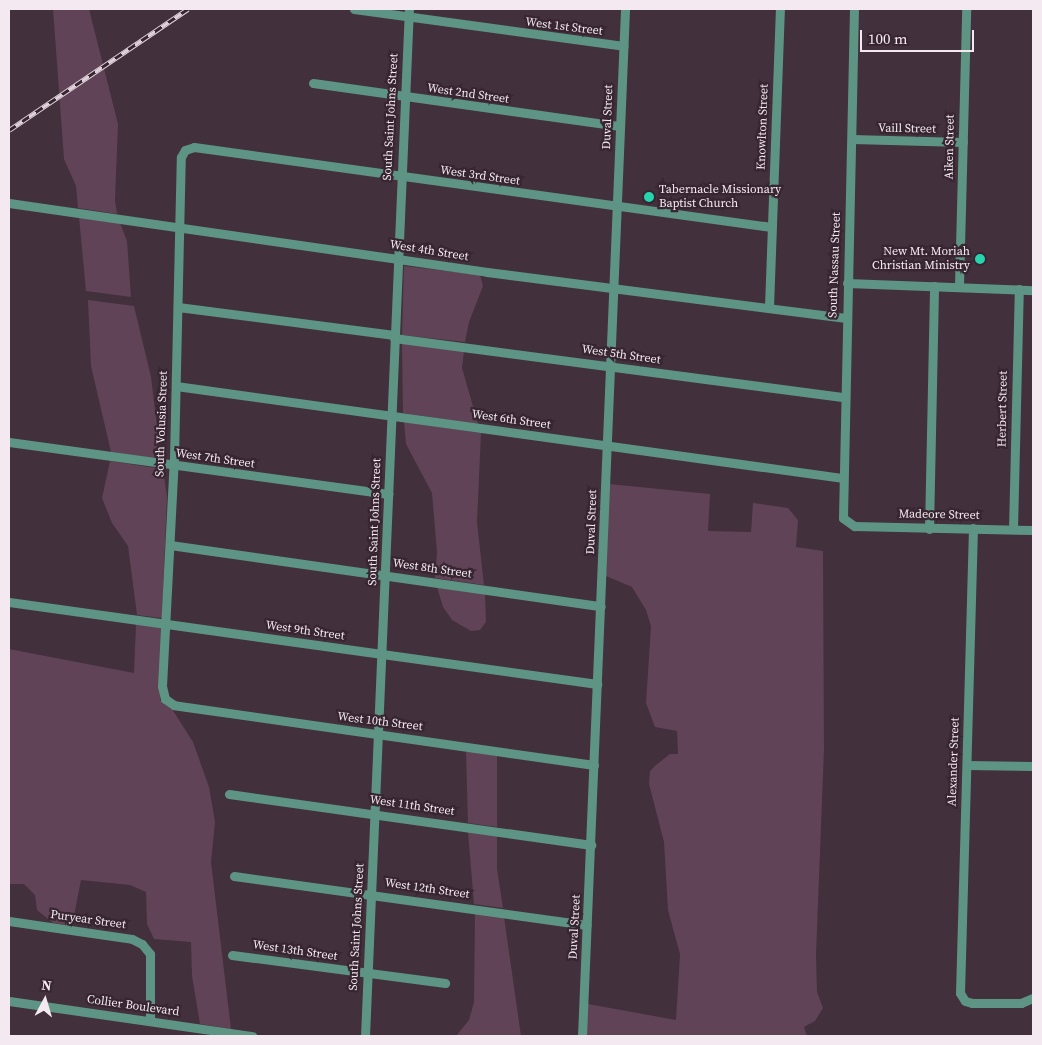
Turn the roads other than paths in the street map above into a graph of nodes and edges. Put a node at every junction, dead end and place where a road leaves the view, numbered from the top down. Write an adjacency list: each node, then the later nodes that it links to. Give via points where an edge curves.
1 (354, 9): 6 (street, West 1st Street)
2 (625, 9): 7 (street, Duval Street)
3 (780, 9): 18 (street, Knowlton Street)
4 (854, 9): 11 (street, South Nassau Street)
5 (966, 9): 12 (street, Aiken Street)
6 (409, 13): 7 (street, West 1st Street); 9 (street, South Saint Johns Street)
7 (623, 46): 10 (street, Duval Street)
8 (313, 83): 9 (street, West 2nd Street)
9 (404, 98): 10 (street, West 2nd Street); 14 (street, South Saint Johns Street)
10 (620, 126): 16 (street, Duval Street)
11 (852, 139): 12 (street, Vaill Street); 20 (street, South Nassau Street)
12 (963, 142): 21 (street, Aiken Street)
13 (185, 150): 14 (street, West 3rd Street, via 194,147); 17 (street, South Volusia Street, via 181,157)
14 (400, 177): 16 (street, West 3rd Street); 19 (street, South Saint Johns Street)
15 (9, 203): 17 (street, West 4th Street)
16 (617, 208): 18 (street, West 3rd Street); 22 (street, Duval Street)
17 (181, 227): 19 (street, West 4th Street); 26 (street, South Volusia Street)
18 (771, 227): 27 (street, Knowlton Street)
19 (396, 258): 22 (street, West 4th Street); 29 (street, South Saint Johns Street)
20 (847, 283): 23 (street); 28 (street, South Nassau Street)
21 (959, 285): 23 (street); 24 (street)
22 (613, 286): 27 (street, West 4th Street); 30 (street, Duval Street)
23 (934, 286): 41 (street)
24 (1019, 289): 25 (street); 42 (street, Herbert Street)
25 (1033, 290)
26 (178, 307): 29 (street, West 5th Street); 31 (street, South Volusia Street)
27 (769, 307): 28 (street, West 4th Street)
28 (846, 318): 32 (street, South Nassau Street)
29 (394, 337): 30 (street, West 5th Street); 33 (street, South Saint Johns Street)
30 (610, 366): 32 (street, West 5th Street); 35 (street, Duval Street)
31 (176, 386): 33 (street, West 6th Street); 36 (street, South Volusia Street)
32 (844, 397): 37 (street, South Nassau Street)
33 (392, 416): 35 (street, West 6th Street); 38 (street, South Saint Johns Street)
34 (9, 442): 36 (street, West 7th Street)
35 (607, 446): 37 (street, West 6th Street); 47 (street, Duval Street)
36 (173, 466): 38 (street, West 7th Street); 44 (street, South Volusia Street)
37 (842, 478): 39 (street, South Nassau Street, via 842,513)
38 (388, 494): 45 (street, South Saint Johns Street)
39 (846, 522): 41 (street, Madeore Street, via 854,526)
40 (973, 528): 41 (street, Madeore Street); 42 (street, Madeore Street); 54 (street, Alexander Street)
41 (929, 529)
42 (1013, 529): 43 (street, Madeore Street)
43 (1033, 530)
44 (170, 545): 45 (street, West 8th Street); 48 (street, South Volusia Street)
45 (385, 575): 47 (street, West 8th Street); 49 (street, South Saint Johns Street)
46 (9, 602): 48 (street, West 9th Street)
47 (601, 606): 50 (street, Duval Street)
48 (166, 623): 49 (street, West 9th Street); 51 (street, South Volusia Street, via 162,686)
49 (382, 654): 50 (street, West 9th Street); 52 (street, South Saint Johns Street)
50 (597, 684): 53 (street, Duval Street)
51 (165, 699): 52 (street, West 10th Street, via 174,705)
52 (378, 734): 53 (street, West 10th Street); 57 (street, South Saint Johns Street)
53 (594, 765): 58 (street, Duval Street)
54 (968, 765): 55 (street); 66 (street, Alexander Street, via 961,996 972,1003 1021,1003)
55 (1033, 766)
56 (229, 794): 57 (street, West 11th Street)
57 (374, 813): 58 (street, West 11th Street); 60 (street, South Saint Johns Street)
58 (591, 845): 62 (street, Duval Street)
59 (234, 876): 60 (street, West 12th Street)
60 (371, 893): 62 (street, West 12th Street); 64 (street, South Saint Johns Street)
61 (9, 921): 68 (street, Puryear Street, via 132,939 142,944 150,954)
62 (587, 925): 71 (street, Duval Street)
63 (232, 955): 64 (street, West 13th Street)
64 (367, 973): 65 (street, West 13th Street); 70 (street, South Saint Johns Street)
65 (445, 983)
66 (1033, 999)
67 (9, 1001): 68 (street, Collier Boulevard)
68 (150, 1021): 69 (street, Collier Boulevard)
69 (253, 1036)
70 (365, 1036)
71 (582, 1036)

